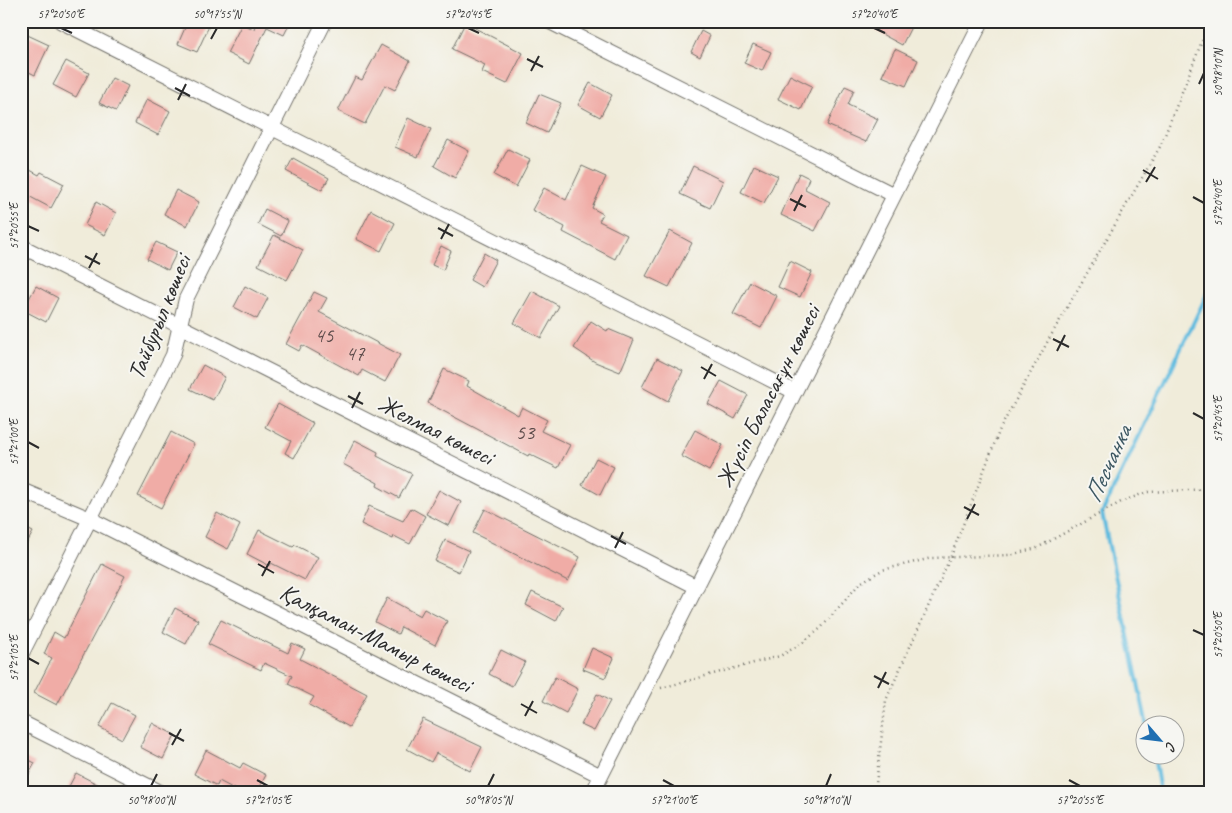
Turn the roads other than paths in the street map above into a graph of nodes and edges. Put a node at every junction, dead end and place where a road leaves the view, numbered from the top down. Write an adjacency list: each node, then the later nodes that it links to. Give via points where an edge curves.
1 (60, 21): 5 (street)
2 (325, 21): 5 (street, Тайбурыл көшесі)
3 (548, 21): 6 (street)
4 (982, 21): 6 (street, Жүсіп Баласағұн көшесі)
5 (271, 128): 8 (street, Тайбурыл көшесі, via 186,299); 9 (street)
6 (894, 195): 9 (street, Жүсіп Баласағұн көшесі)
7 (21, 246): 8 (street, Желмая көшесі)
8 (180, 326): 11 (street, Тайбурыл көшесі, via 173,355); 12 (street, Желмая көшесі)
9 (795, 392): 12 (street, Жүсіп Баласағұн көшесі)
10 (21, 490): 11 (street, Қалқаман-Мамыр көшесі)
11 (90, 519): 13 (street, Тайбурыл көшесі); 15 (street, Қалқаман-Мамыр көшесі)
12 (697, 587): 15 (street, Жүсіп Баласағұн көшесі)
13 (21, 655)
14 (21, 722): 16 (street)
15 (601, 776): 17 (street, Жүсіп Баласағұн көшесі)
16 (160, 792)
17 (593, 792)

